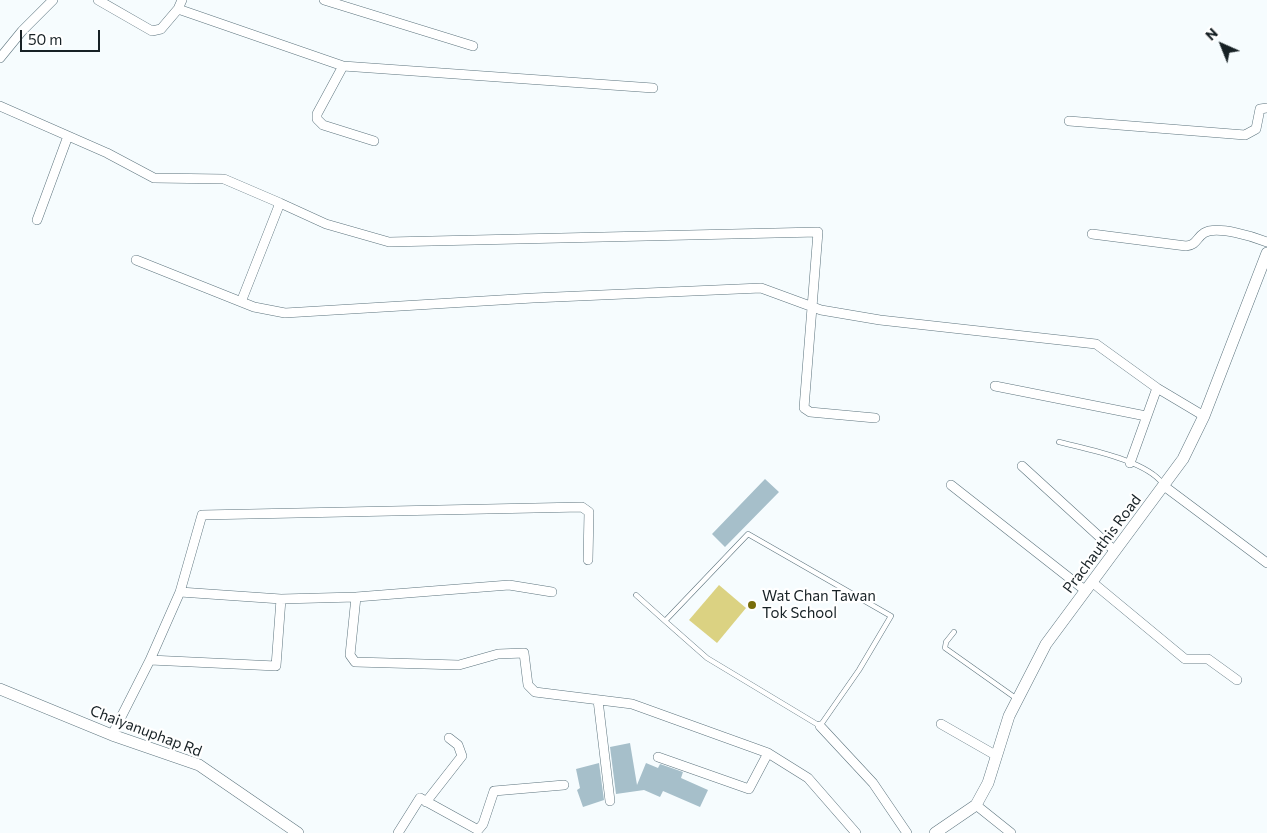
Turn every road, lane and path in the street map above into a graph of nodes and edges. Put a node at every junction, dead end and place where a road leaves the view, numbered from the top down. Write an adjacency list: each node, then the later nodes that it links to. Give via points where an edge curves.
1 (53, 0): 7 (street)
2 (98, 0): 5 (street, via 152,31 161,29)
3 (182, 0): 5 (street)
4 (324, 0): 6 (street)
5 (178, 9): 8 (street)
6 (473, 46)
7 (0, 58)
8 (343, 66): 9 (street); 14 (street, via 317,119 323,125)
9 (654, 88)
10 (0, 106): 13 (street)
11 (1267, 108): 12 (street, via 1260,109 1256,129 1245,135)
12 (1069, 121)
13 (68, 136): 15 (street, via 154,178 224,178); 16 (street)
14 (374, 141)
15 (280, 202): 21 (street); 22 (street, via 326,224 389,242 818,232)
16 (37, 220)
17 (1092, 234): 18 (street, via 1192,246 1206,232 1214,231 1249,235)
18 (1267, 242)
19 (1267, 253): 26 (street, Prachauthis Road)
20 (136, 260): 21 (street)
21 (241, 302): 22 (street, via 284,313 761,288)
22 (812, 307): 24 (street, via 880,320 1096,344); 27 (street, via 804,408 810,412)
23 (995, 386): 25 (street)
24 (1157, 388): 25 (street); 26 (street)
25 (1146, 416): 29 (street)
26 (1204, 416): 32 (street, Prachauthis Road)
27 (875, 418)
28 (1059, 442): 29 (lane)
29 (1130, 463): 32 (lane, via 1149,472)
30 (1022, 466): 33 (street)
31 (951, 485): 36 (street)
32 (1164, 486): 33 (street, Prachauthis Road); 35 (street)
33 (1115, 551): 36 (street, Prachauthis Road)
34 (588, 560): 37 (street, via 590,512 582,506 202,515)
35 (1267, 563)
36 (1089, 587): 45 (street, via 1185,659 1208,659); 47 (street, Prachauthis Road, via 1046,644)
37 (180, 592): 41 (street); 44 (street)
38 (552, 592): 40 (street, via 508,585)
39 (636, 595): 42 (lane)
40 (356, 597): 41 (street); 48 (street, via 350,655 355,662 459,665 498,654 524,653 528,685 535,692)
41 (281, 599): 44 (street, via 276,666)
42 (665, 621): 50 (lane, via 707,658); 50 (lane, via 748,534 890,616 859,670)
43 (954, 632): 47 (lane, via 945,648)
44 (150, 660): 51 (street)
45 (1237, 680)
46 (0, 689): 51 (street, Chaiyanuphap Rd)
47 (1017, 699): 54 (street, Prachauthis Road)
48 (598, 700): 53 (street, via 632,704); 57 (street)
49 (941, 724): 54 (street)
50 (820, 726): 63 (street, via 873,783)
51 (112, 736): 60 (street, Chaiyanuphap Rd, via 199,765)
52 (449, 738): 58 (street, via 458,745 462,756)
53 (768, 753): 55 (street, via 748,789); 62 (street, via 808,778)
54 (997, 756): 59 (street, Prachauthis Road)
55 (658, 757)
56 (564, 785): 58 (street, via 494,791 478,830)
57 (610, 801)
58 (426, 802): 61 (street, via 420,798)
59 (976, 805): 64 (street, Prachauthis Road); 65 (street)
60 (298, 833)
61 (398, 833)
62 (856, 833)
63 (907, 833)
64 (935, 833)
65 (1011, 833)

